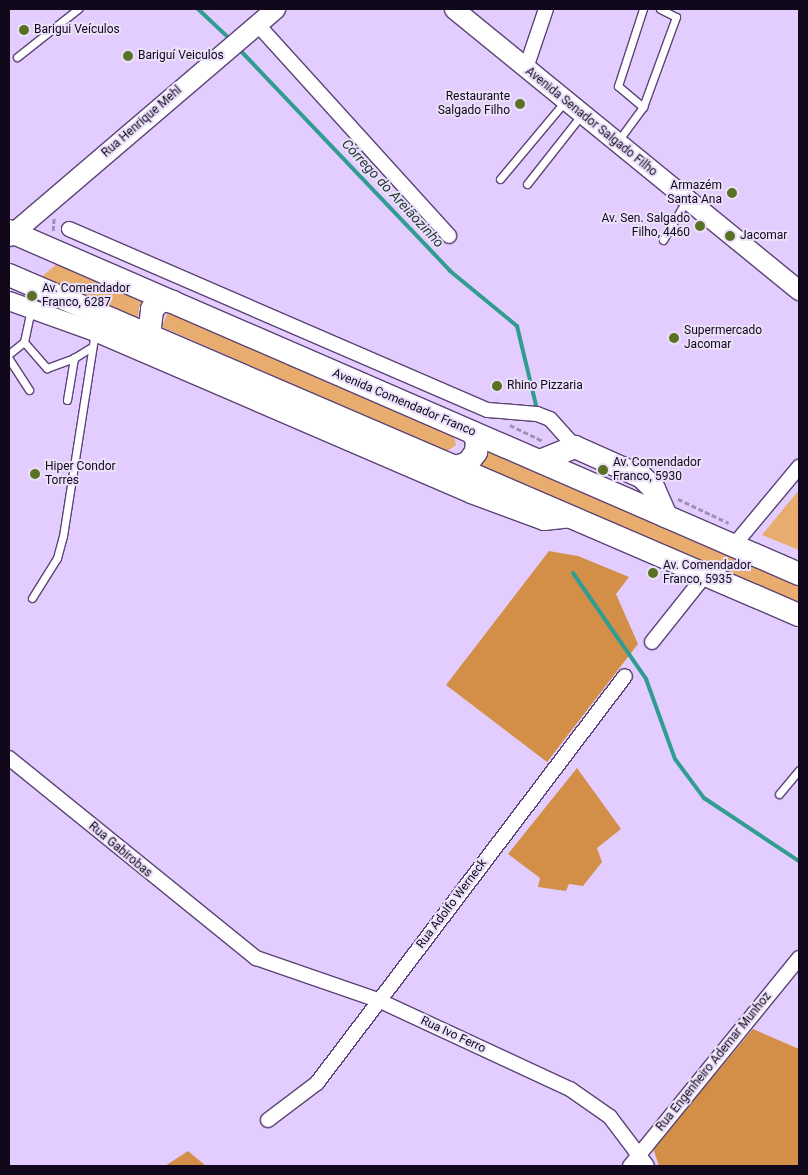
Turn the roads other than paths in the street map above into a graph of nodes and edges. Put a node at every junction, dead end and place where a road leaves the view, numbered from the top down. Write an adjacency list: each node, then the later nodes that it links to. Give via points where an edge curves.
1 (78, 9): 8 (lane)
2 (275, 9): 7 (main road, Rua Henrique Mehl)
3 (454, 9): 9 (main road, Avenida Senador Salgado Filho)
4 (546, 9): 9 (street)
5 (643, 9): 11 (lane, via 618,86)
6 (660, 9): 11 (lane, via 676,17)
7 (257, 24): 18 (main road, Rua Henrique Mehl); 19 (street)
8 (17, 57)
9 (526, 68): 10 (main road, Avenida Senador Salgado Filho)
10 (566, 100): 12 (main road, Avenida Senador Salgado Filho); 14 (lane)
11 (643, 107): 13 (lane)
12 (582, 113): 13 (main road, Avenida Senador Salgado Filho); 15 (lane)
13 (617, 141): 16 (main road, Avenida Senador Salgado Filho)
14 (500, 179)
15 (527, 184)
16 (686, 201): 20 (lane); 22 (main road, Avenida Senador Salgado Filho)
17 (69, 229): 35 (street, via 488,410 537,414 550,419)
18 (10, 233): 24 (highway, Avenida Comendador Franco)
19 (449, 236)
20 (663, 240)
21 (9, 275): 26 (highway)
22 (799, 290)
23 (9, 301): 25 (street)
24 (172, 302): 26 (highway, via 162,300 152,309); 34 (highway, Avenida Comendador Franco)
25 (31, 309): 27 (street); 28 (lane)
26 (149, 335): 37 (highway)
27 (92, 340): 30 (lane); 40 (street, via 471,494 544,521); 44 (lane, via 63,536 57,558)
28 (24, 342): 29 (lane); 30 (lane, via 47,368)
29 (9, 354)
30 (74, 358): 33 (lane)
31 (9, 359): 32 (lane)
32 (29, 390)
33 (67, 400)
34 (472, 432): 36 (highway, Avenida Comendador Franco); 37 (highway, via 477,440 476,452 468,463)
35 (575, 447): 36 (highway); 39 (highway, via 642,477)
36 (545, 453): 39 (highway, Avenida Comendador Franco)
37 (455, 467): 40 (highway)
38 (799, 467): 41 (street)
39 (669, 507): 41 (highway, Avenida Comendador Franco)
40 (572, 518): 42 (highway)
41 (735, 536): 43 (highway, Avenida Comendador Franco)
42 (706, 574): 45 (highway); 46 (street)
43 (799, 574)
44 (32, 598)
45 (799, 615)
46 (652, 642)
47 (625, 676): 53 (street, Rua Adolfo Werneck)
48 (9, 758): 51 (street, Rua Gabirobas)
49 (799, 770): 50 (lane)
50 (779, 794)
51 (232, 942): 53 (street, Rua Ivo Ferro, via 256,958)
52 (797, 965): 55 (street, Rua Engenheiro Ademar Munhoz)
53 (378, 1000): 54 (street, Rua Adolfo Werneck, via 317,1083); 55 (street, Rua Ivo Ferro, via 570,1089 610,1117)
54 (268, 1120)
55 (641, 1152): 56 (street, Rua Engenheiro Ademar Munhoz); 57 (street, Rua Ivo Ferro)
56 (630, 1166)
57 (647, 1166)

